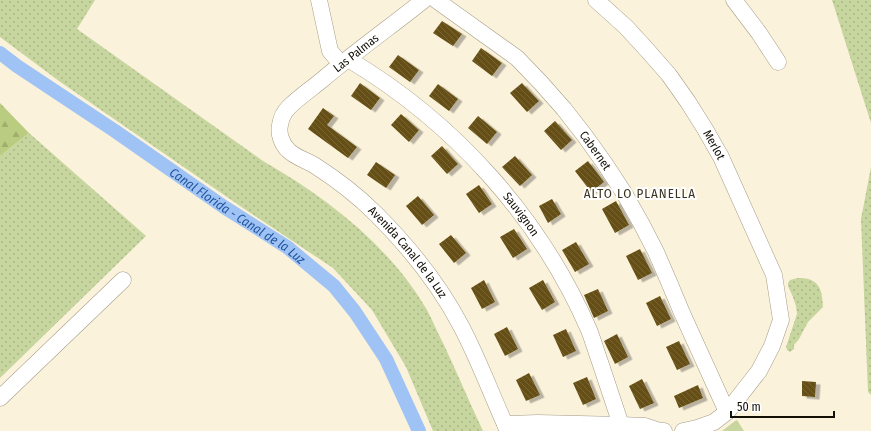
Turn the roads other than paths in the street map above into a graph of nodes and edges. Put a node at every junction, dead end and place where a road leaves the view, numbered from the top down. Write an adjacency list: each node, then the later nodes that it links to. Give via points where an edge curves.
1 (319, 0): 5 (street, Sauvignon, via 330,51)
2 (427, 0): 5 (street, Las Palmas); 10 (street, Cabernet, via 517,58 585,136 641,223)
3 (596, 0): 10 (street, Merlot, via 648,51 688,102 721,157 774,275 781,320 772,346 759,371)
4 (734, 0): 6 (street)
5 (344, 62): 7 (street, Las Palmas); 11 (street, Sauvignon, via 386,84 455,139 520,211 575,300 589,332)
6 (778, 62)
7 (290, 107): 12 (street, Avenida Canal de la Luz, via 282,117 279,127 280,138 288,151 312,164 353,194 388,226 412,253 447,301 461,326)
8 (123, 280): 9 (street)
9 (0, 398)
10 (728, 412): 14 (street, via 714,422)
11 (621, 425): 12 (street, via 538,423); 13 (street, via 645,426)
12 (506, 428)
13 (664, 431)
14 (682, 431)

